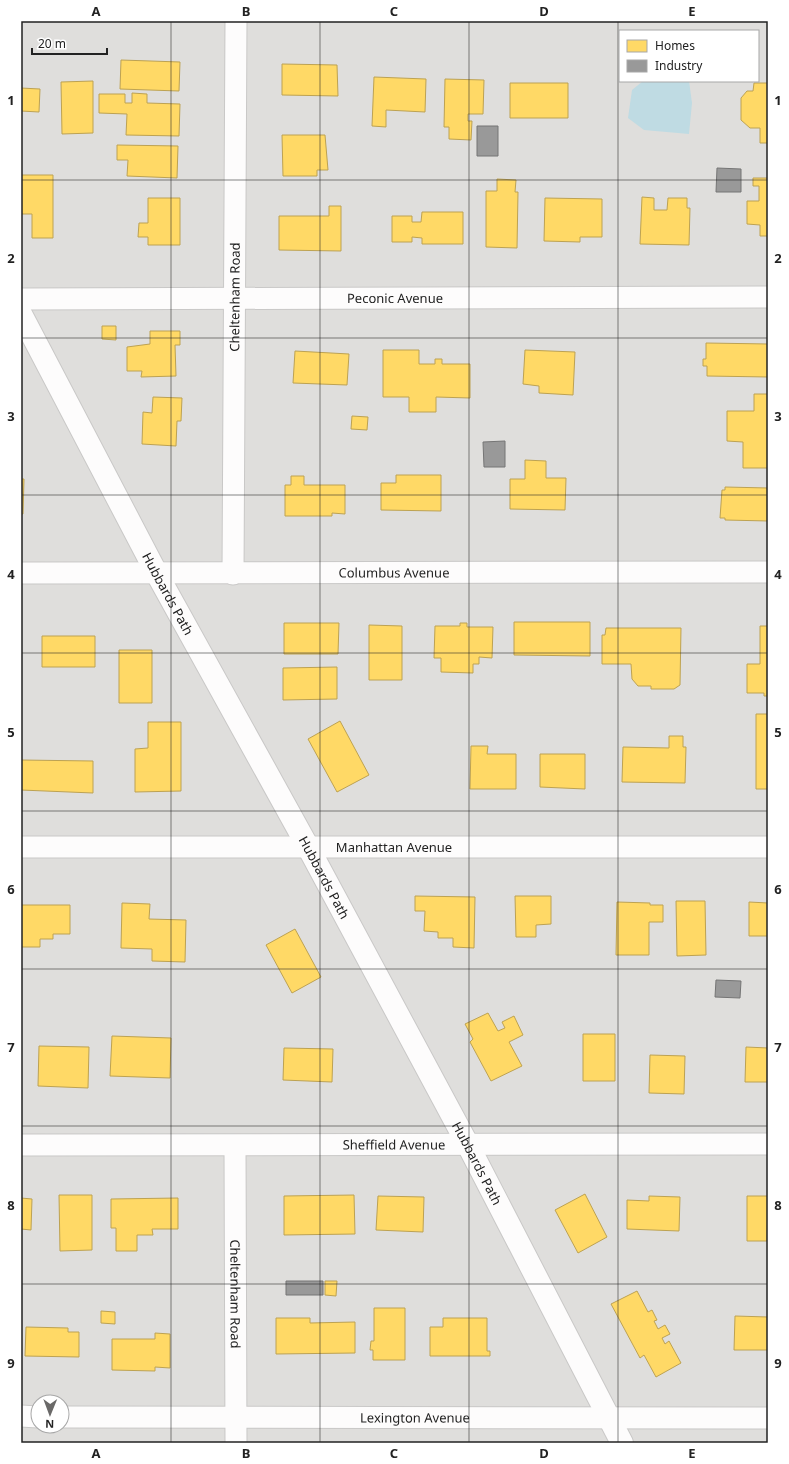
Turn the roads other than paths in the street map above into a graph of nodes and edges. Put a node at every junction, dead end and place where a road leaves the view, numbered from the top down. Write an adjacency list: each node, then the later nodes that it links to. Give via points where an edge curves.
1 (236, 21): 4 (street, Cheltenham Road)
2 (768, 297): 4 (street, Peconic Avenue)
3 (21, 299): 4 (street, Peconic Avenue)
4 (234, 299): 9 (street, Cheltenham Road)
5 (21, 314): 8 (street, Hubbards Path)
6 (768, 572): 9 (street, Columbus Avenue)
7 (21, 573): 8 (street, Columbus Avenue)
8 (157, 574): 9 (street, Columbus Avenue); 12 (street, Hubbards Path)
9 (233, 574)
10 (768, 846): 12 (street, Manhattan Avenue)
11 (21, 847): 12 (street, Manhattan Avenue)
12 (308, 847): 15 (street, Hubbards Path)
13 (768, 1144): 15 (street, Sheffield Avenue)
14 (21, 1145): 16 (street, Sheffield Avenue)
15 (468, 1145): 16 (street, Sheffield Avenue); 19 (street, Hubbards Path)
16 (235, 1146): 18 (street, Cheltenham Road)
17 (70, 1417): 18 (street, Lexington Avenue)
18 (236, 1418): 19 (street, Lexington Avenue); 21 (street, Cheltenham Road)
19 (609, 1418): 20 (street, Lexington Avenue); 22 (street, Hubbards Path)
20 (768, 1418)
21 (236, 1443)
22 (622, 1443)

